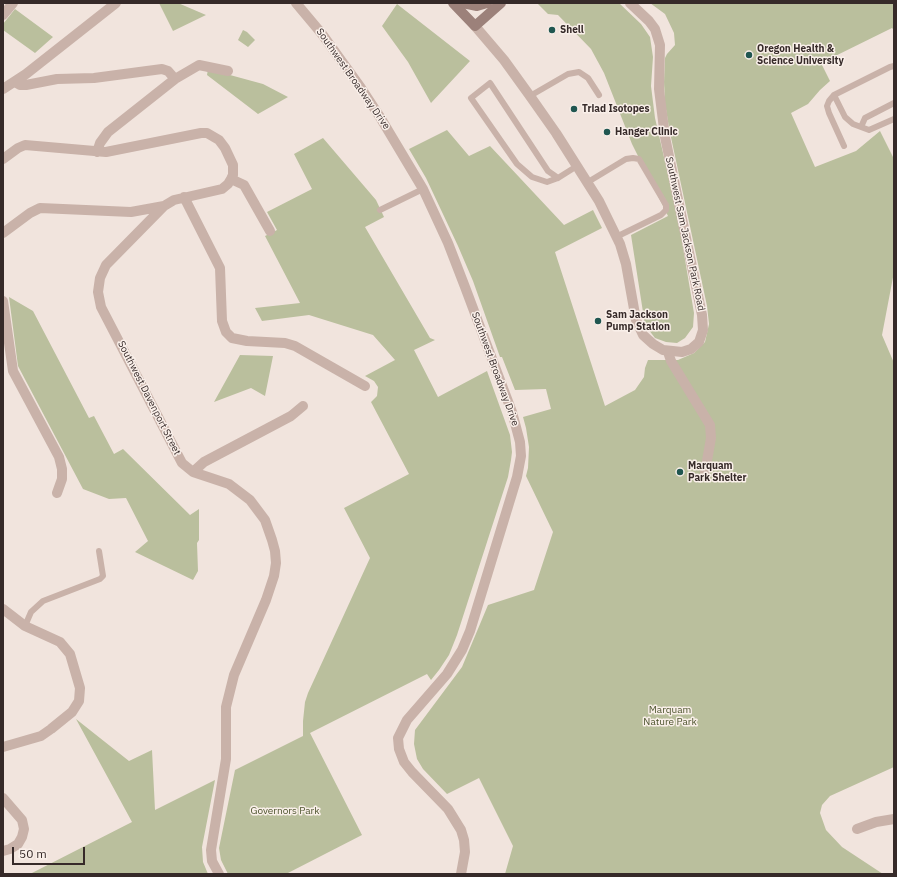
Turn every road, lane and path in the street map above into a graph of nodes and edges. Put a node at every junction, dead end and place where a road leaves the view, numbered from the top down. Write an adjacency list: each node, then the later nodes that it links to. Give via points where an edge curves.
1 (13, 3): 9 (street)
2 (116, 3): 14 (street)
3 (296, 3): 29 (street, Southwest Broadway Drive, via 361,88)
4 (453, 3): 10 (main road)
5 (462, 3): 6 (main road, via 477,6)
6 (487, 3)
7 (501, 3): 10 (main road)
8 (630, 3): 37 (street, Southwest Sam Jackson Park Road, via 655,29 660,45 659,89 665,137 702,315 703,330 699,342 688,351)
9 (3, 15)
10 (475, 26): 18 (street)
11 (894, 66): 17 (lane)
12 (228, 71): 13 (street, via 199,65)
13 (176, 79): 14 (street, via 162,69 94,78 58,79 26,85); 23 (street, via 108,132)
14 (15, 82): 15 (street)
15 (3, 89)
16 (599, 95): 18 (lane, via 588,78 579,72 568,74)
17 (834, 95): 21 (lane, via 845,117); 22 (lane, via 828,106 829,112)
18 (530, 96): 25 (street)
19 (894, 102): 21 (lane, via 865,118)
20 (894, 119): 21 (lane, via 869,130)
21 (861, 127)
22 (844, 146)
23 (97, 152): 24 (street, via 25,146); 27 (street, via 201,133 213,135 223,144 232,161 234,170)
24 (3, 159)
25 (578, 166): 26 (lane); 28 (street)
26 (558, 178): 26 (lane, via 548,171 490,83 471,98 517,164 532,177 540,180 547,182)
27 (231, 179): 30 (street, Southwest Davenport Street, via 219,190); 33 (street, via 244,185)
28 (588, 182): 35 (street); 35 (lane, via 626,160 639,159 666,205 666,210 661,215)
29 (423, 189): 32 (lane); 52 (street, Southwest Broadway Drive, via 448,242 492,356 517,427 520,448 517,477 509,506 462,650 447,674 407,720 398,738 404,762 442,802 461,830 465,852)
30 (184, 197): 31 (street, Southwest Davenport Street); 38 (street, via 220,268 222,321 226,332 232,338 295,346)
31 (164, 206): 34 (street, via 131,212 40,208); 40 (street, Southwest Davenport Street, via 106,265 100,278 98,292 101,307 178,456)
32 (380, 210)
33 (270, 231)
34 (3, 233)
35 (616, 237): 37 (street, via 626,264 632,306 639,329 657,348)
36 (3, 301): 42 (street, via 13,370 59,457 62,479)
37 (668, 352): 41 (street, via 710,425 711,438)
38 (365, 386)
39 (302, 406): 40 (street, via 291,416 204,462)
40 (193, 472): 51 (street, Southwest Davenport Street, via 228,484 250,500 269,529 276,563 266,600 234,675 227,702 226,759 211,850 212,861)
41 (705, 472)
42 (57, 493)
43 (99, 551): 45 (lane, via 103,576 43,601 31,612)
44 (3, 609): 45 (street)
45 (25, 626): 46 (street, via 60,642 70,654 79,680 80,695 72,712 41,736)
46 (3, 747)
47 (3, 798): 50 (street, via 22,820 24,829 18,844)
48 (894, 819): 49 (street)
49 (857, 829)
50 (3, 851)
51 (219, 874)
52 (461, 874)

